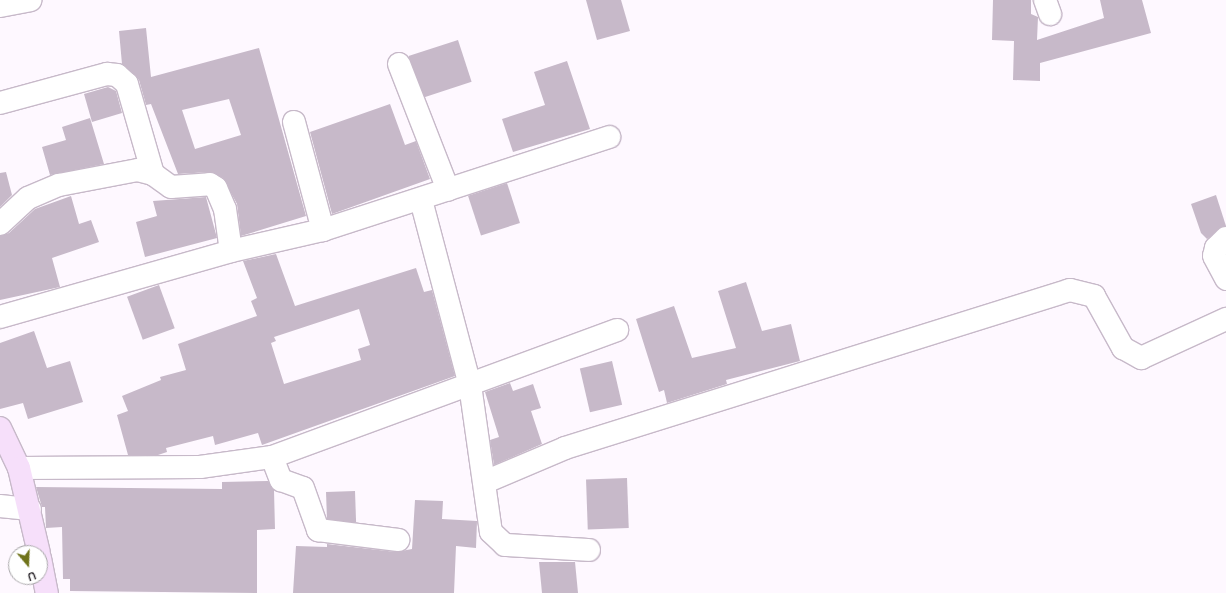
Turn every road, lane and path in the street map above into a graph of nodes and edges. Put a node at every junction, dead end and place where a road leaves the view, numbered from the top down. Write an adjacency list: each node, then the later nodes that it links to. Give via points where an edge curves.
1 (30, 0): 2 (street)
2 (0, 6)
3 (399, 64): 8 (street)
4 (0, 103): 7 (street, via 107,74 117,75 127,84)
5 (294, 122): 11 (street)
6 (609, 137): 8 (street)
7 (153, 174): 10 (street, via 124,172 59,185 28,198); 13 (street, via 171,187 210,184 216,188 225,209)
8 (448, 190): 9 (street)
9 (421, 200): 11 (street); 18 (street)
10 (0, 224)
11 (323, 230): 13 (street)
12 (1226, 238): 14 (street, via 1216,248 1214,256)
13 (231, 251): 15 (street)
14 (1226, 279)
15 (0, 318)
16 (1226, 320): 22 (street, via 1141,358 1123,348 1094,296 1070,290 565,448)
17 (618, 330): 18 (street)
18 (470, 385): 20 (street); 22 (street)
19 (0, 428): 21 (street)
20 (272, 457): 21 (street, via 200,467); 25 (street, via 282,480 303,488 318,530)
21 (19, 468): 24 (street)
22 (485, 482): 27 (street, via 491,532 497,542 505,545)
23 (0, 506): 24 (street)
24 (30, 509): 26 (street)
25 (398, 540)
26 (37, 545)
27 (589, 550)

